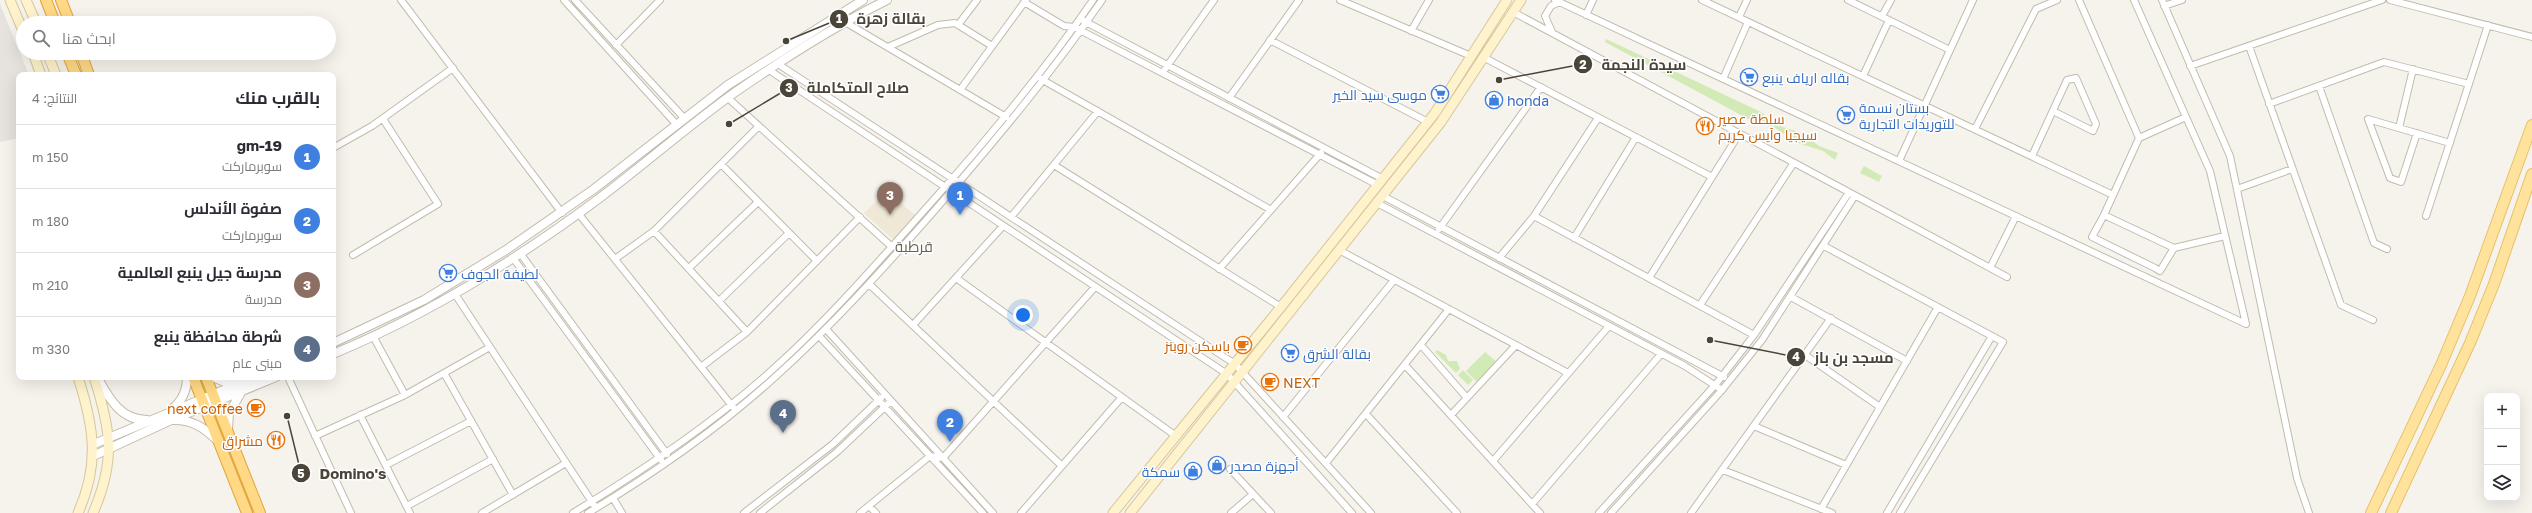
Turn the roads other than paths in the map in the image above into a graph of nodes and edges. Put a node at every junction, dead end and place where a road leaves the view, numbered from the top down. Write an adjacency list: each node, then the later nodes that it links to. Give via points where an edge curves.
1 (10, 0): 38 (main road)
2 (26, 0): 39 (main road)
3 (46, 0): 40 (highway)
4 (61, 0): 41 (highway)
5 (401, 0): 71 (street)
6 (564, 0): 99 (street)
7 (575, 0): 57 (street)
8 (660, 0): 57 (street)
9 (863, 0): 97 (street, via 728,85)
10 (887, 0): 46 (street)
11 (976, 0): 49 (street)
12 (1093, 0): 44 (street)
13 (1102, 0): 48 (street)
14 (1299, 0): 56 (street)
15 (1340, 0): 53 (street)
16 (1429, 0): 53 (street)
17 (1507, 0): 62 (main road)
18 (1521, 0): 36 (main road)
19 (1593, 0): 37 (street)
20 (1702, 0): 43 (street)
21 (1747, 0): 43 (street)
22 (1848, 0): 34 (street)
23 (1891, 0): 42 (street)
24 (1974, 0): 61 (street)
25 (2057, 0): 103 (street, via 2036,9)
26 (2079, 0): 107 (street)
27 (2134, 0): 93 (street)
28 (2182, 0): 35 (street)
29 (2382, 0): 59 (street)
30 (2390, 0): 50 (street)
31 (1025, 1): 51 (street, via 1064,26); 58 (street)
32 (1211, 1): 69 (street)
33 (1557, 1): 37 (street); 54 (street, via 1550,6 1545,16)
34 (1857, 2): 42 (street)
35 (2163, 3): 70 (street)
36 (1513, 12): 54 (street); 63 (main road)
37 (1586, 15): 81 (street)
38 (17, 16)
39 (33, 16)
40 (52, 16)
41 (67, 16)
42 (1882, 16): 45 (street)
43 (1739, 18): 47 (street)
44 (1080, 19): 48 (street); 51 (street)
45 (1889, 20): 61 (street); 79 (street)
46 (845, 22): 60 (street); 68 (street)
47 (1748, 22): 79 (street); 81 (street)
48 (1086, 23): 52 (street); 69 (street)
49 (958, 25): 58 (street); 60 (street, via 938,25)
50 (2488, 25): 55 (street); 83 (street)
51 (1074, 28): 52 (street); 80 (street)
52 (1080, 31): 78 (street); 82 (street)
53 (1411, 31): 62 (street)
54 (1552, 33): 105 (street)
55 (2532, 37)
56 (1270, 40): 88 (street); 98 (street)
57 (616, 45): 97 (street)
58 (992, 46): 86 (street)
59 (2249, 46): 70 (street); 89 (street)
60 (888, 47): 86 (street)
61 (1950, 50): 90 (street)
62 (1471, 56): 98 (main road)
63 (1483, 57): 85 (street); 129 (main road, via 1441,122)
64 (35, 60): 74 (main road)
65 (50, 60): 75 (main road)
66 (70, 60): 76 (highway)
67 (84, 60): 77 (highway)
68 (778, 64): 73 (street); 120 (street)
69 (1168, 65): 78 (street); 88 (street)
70 (2190, 66): 124 (street, via 2230,156)
71 (453, 68): 96 (street); 132 (street)
72 (2413, 69): 83 (street); 84 (street, via 2384,62); 102 (street)
73 (769, 70): 87 (street); 123 (street)
74 (40, 72)
75 (55, 72)
76 (75, 72)
77 (88, 72)
78 (1162, 73): 111 (street)
79 (1863, 76): 90 (street)
80 (1038, 77): 82 (street); 94 (street)
81 (1723, 79): 113 (street)
82 (1044, 80): 91 (street); 121 (street)
83 (2469, 84): 108 (street)
84 (2319, 86): 89 (street); 151 (street, via 2374,243)
85 (1541, 88): 95 (street); 141 (street)
86 (960, 90): 94 (street)
87 (728, 98): 101 (street); 133 (street)
88 (1229, 98): 110 (street)
89 (2269, 104): 117 (street)
90 (1925, 106): 103 (street); 113 (street)
91 (1098, 111): 116 (street); 131 (street)
92 (2053, 111): 92 (street, via 2067,80 2076,78 2096,124 2093,131); 112 (street)
93 (2186, 116): 107 (street); 145 (street, via 2210,171)
94 (1006, 117): 120 (street)
95 (1598, 118): 106 (street); 135 (street)
96 (383, 119): 109 (street); 153 (street, via 438,204)
97 (685, 119): 99 (street)
98 (1428, 122): 122 (main road)
99 (677, 125): 132 (street)
100 (2532, 125): 306 (main road, via 2470,296 2441,365)
101 (759, 126): 114 (street); 139 (street)
102 (2399, 128): 104 (street); 104 (street, via 2368,119 2390,178 2401,182)
103 (1974, 129): 112 (street)
104 (2416, 133): 108 (street)
105 (1739, 134): 115 (street); 119 (street)
106 (1636, 137): 119 (street); 146 (street)
107 (2139, 138): 127 (street)
108 (2450, 143): 137 (street)
109 (336, 146)
110 (1325, 148): 111 (street); 122 (street)
111 (1319, 155): 122 (street); 131 (street)
112 (2032, 156): 127 (street)
113 (1899, 161): 136 (street)
114 (721, 164): 130 (street); 142 (street)
115 (1793, 164): 126 (street); 173 (street)
116 (1054, 165): 138 (street); 160 (street)
117 (2292, 169): 124 (street); 178 (street, via 2341,304)
118 (2532, 174): 307 (main road, via 2494,284 2470,343)
119 (1712, 177): 164 (street)
120 (952, 178): 121 (street); 123 (street)
121 (959, 182): 125 (street); 138 (street)
122 (1381, 182): 175 (main road)
123 (945, 187): 125 (street); 148 (street)
124 (2237, 189): 305 (street, via 2297,478)
125 (951, 191): 140 (street); 168 (street)
126 (1848, 194): 128 (street); 183 (street)
127 (2113, 195): 134 (street)
128 (1854, 197): 149 (street); 161 (street)
129 (1380, 199): 141 (street); 144 (street); 152 (main road)
130 (758, 202): 143 (street); 159 (street)
131 (1271, 210): 160 (street)
132 (562, 213): 187 (street, via 424,300)
133 (578, 213): 154 (street); 157 (street)
134 (2104, 215): 147 (street, via 2092,238); 150 (street)
135 (1534, 216): 146 (street); 156 (street)
136 (2016, 216): 155 (street); 161 (street)
137 (2426, 216)
138 (1011, 217): 196 (street)
139 (860, 218): 148 (street); 158 (street)
140 (1003, 226): 163 (street); 169 (street)
141 (1440, 226): 144 (street); 156 (street)
142 (654, 230): 157 (street); 159 (street)
143 (789, 233): 158 (street); 172 (street)
144 (1436, 234): 180 (street)
145 (2225, 236): 150 (street); 166 (street, via 2246,324)
146 (1574, 238): 164 (street)
147 (2105, 244): 155 (street); 162 (street)
148 (892, 246): 228 (street, via 843,302 771,371)
149 (1824, 246): 171 (street); 174 (street)
150 (2174, 248): 162 (street, via 2160,271)
151 (2388, 249)
152 (1340, 250): 167 (street); 199 (main road)
153 (353, 255)
154 (516, 256): 170 (street); 247 (street); 250 (street)
155 (2100, 256): 166 (street)
156 (1499, 258): 203 (street)
157 (615, 259): 198 (street)
158 (817, 261): 182 (street)
159 (689, 268): 172 (street)
160 (1219, 268): 175 (street)
161 (1990, 268): 165 (street)
162 (2154, 268): 166 (street)
163 (956, 278): 179 (street); 188 (street)
164 (1649, 278): 173 (street)
165 (2007, 278)
166 (2150, 279)
167 (1394, 280): 176 (street); 236 (street)
168 (869, 284): 179 (street); 181 (street)
169 (1095, 287): 188 (street); 202 (street)
170 (455, 294): 184 (street); 191 (street)
171 (1791, 297): 177 (street); 214 (street)
172 (718, 301): 182 (street)
173 (1700, 305): 183 (street)
174 (1938, 307): 186 (street); 195 (street)
175 (1281, 308): 196 (main road)
176 (1449, 309): 189 (street); 190 (street)
177 (1831, 318): 194 (street); 195 (street)
178 (2373, 320)
179 (913, 325): 226 (street)
180 (1609, 326): 193 (street); 201 (street)
181 (826, 329): 185 (street); 219 (street)
182 (747, 332): 198 (street)
183 (1754, 334): 203 (street)
184 (373, 336): 192 (street); 220 (street)
185 (819, 336): 224 (street); 231 (street)
186 (1992, 336): 303 (street); 304 (street, via 2003,342)
187 (336, 342)
188 (1046, 342): 221 (street); 226 (street)
189 (1421, 345): 197 (street); 223 (street)
190 (1516, 345): 201 (street); 223 (street)
191 (490, 346): 200 (street); 255 (street)
192 (336, 353)
193 (1661, 354): 216 (street); 268 (street)
194 (1805, 354): 230 (street); 239 (street)
195 (1906, 361): 230 (street)
196 (1235, 364): 199 (street); 202 (main road)
197 (1405, 365): 232 (street); 234 (street)
198 (701, 366): 228 (street)
199 (1242, 372): 215 (main road); 236 (street)
200 (444, 373): 220 (street); 238 (street)
201 (1568, 373): 254 (street)
202 (1227, 374): 215 (street); 241 (main road)
203 (1722, 376): 214 (street); 216 (street)
204 (79, 380): 245 (main road)
205 (95, 380): 242 (main road)
206 (99, 380): 237 (street, via 113,404 122,412 133,418)
207 (186, 380): 235 (street, via 180,403)
208 (194, 380): 227 (highway)
209 (207, 380): 222 (highway)
210 (220, 380): 217 (street)
211 (251, 380): 217 (street)
212 (266, 380): 217 (street)
213 (289, 380): 240 (street)
214 (1730, 381): 218 (street)
215 (1234, 382): 292 (main road); 295 (street)
216 (1716, 384): 218 (street); 299 (street)
217 (241, 387): 222 (street); 243 (street, via 229,413)
218 (1722, 390): 300 (street)
219 (885, 394): 224 (street); 225 (street)
220 (405, 395): 233 (street)
221 (1122, 397): 241 (street); 260 (street)
222 (214, 398): 227 (street); 243 (highway)
223 (1467, 398): 234 (street)
224 (879, 400): 229 (street); 266 (street, via 833,444)
225 (891, 401): 229 (street); 251 (street)
226 (994, 401): 251 (street); 260 (street)
227 (203, 403): 235 (street); 244 (highway)
228 (731, 404): 231 (street); 247 (street)
229 (885, 407): 249 (street); 273 (street)
230 (1880, 407): 259 (street)
231 (736, 410): 253 (street)
232 (1366, 414): 257 (street); 297 (street)
233 (360, 415): 240 (street); 258 (street)
234 (1451, 415): 254 (street)
235 (168, 417): 237 (street); 244 (street, via 196,424); 246 (street)
236 (1283, 417): 257 (street)
237 (149, 420): 242 (street)
238 (471, 421): 252 (street); 258 (street)
239 (1754, 426): 259 (street); 262 (street)
240 (315, 436): 278 (street)
241 (1176, 436): 291 (main road)
242 (110, 437): 245 (street); 246 (main road)
243 (229, 438): 277 (highway)
244 (219, 442): 276 (highway)
245 (94, 444): 248 (main road)
246 (110, 448): 248 (street); 275 (main road, via 104,486)
247 (665, 453): 250 (street); 253 (street)
248 (94, 456): 274 (main road, via 90,483)
249 (930, 456): 251 (street); 270 (street); 288 (street)
250 (659, 457): 256 (street); 267 (street)
251 (943, 458): 289 (street)
252 (493, 459): 264 (street); 269 (street)
253 (670, 459): 256 (street)
254 (1493, 461): 268 (street)
255 (566, 463): 264 (street); 267 (street)
256 (663, 464): 265 (street)
257 (1326, 464): 296 (street)
258 (386, 465): 269 (street)
259 (1846, 465): 272 (street)
260 (1062, 466): 290 (street)
261 (1230, 469): 263 (street)
262 (1722, 470): 272 (street); 301 (street)
263 (1253, 494): 293 (street); 294 (street)
264 (513, 495): 280 (street)
265 (613, 498): 271 (street); 283 (street)
266 (760, 501): 273 (street); 284 (street)
267 (592, 502): 271 (street); 281 (street)
268 (1532, 504): 298 (street)
269 (407, 506): 279 (street)
270 (869, 506): 286 (street); 287 (street)
271 (596, 508): 282 (street)
272 (1821, 509): 302 (street)
273 (768, 511): 285 (street)
274 (78, 513)
275 (93, 513)
276 (247, 513)
277 (260, 513)
278 (351, 513)
279 (410, 513)
280 (482, 513)
281 (573, 513)
282 (588, 513)
283 (622, 513)
284 (744, 513)
285 (760, 513)
286 (860, 513)
287 (876, 513)
288 (983, 513)
289 (993, 513)
290 (1021, 513)
291 (1113, 513)
292 (1130, 513)
293 (1231, 513)
294 (1271, 513)
295 (1352, 513)
296 (1371, 513)
297 (1457, 513)
298 (1540, 513)
299 (1599, 513)
300 (1611, 513)
301 (1691, 513)
302 (1832, 513)
303 (1887, 513)
304 (1900, 513)
305 (2309, 513)
306 (2371, 513)
307 (2391, 513)

